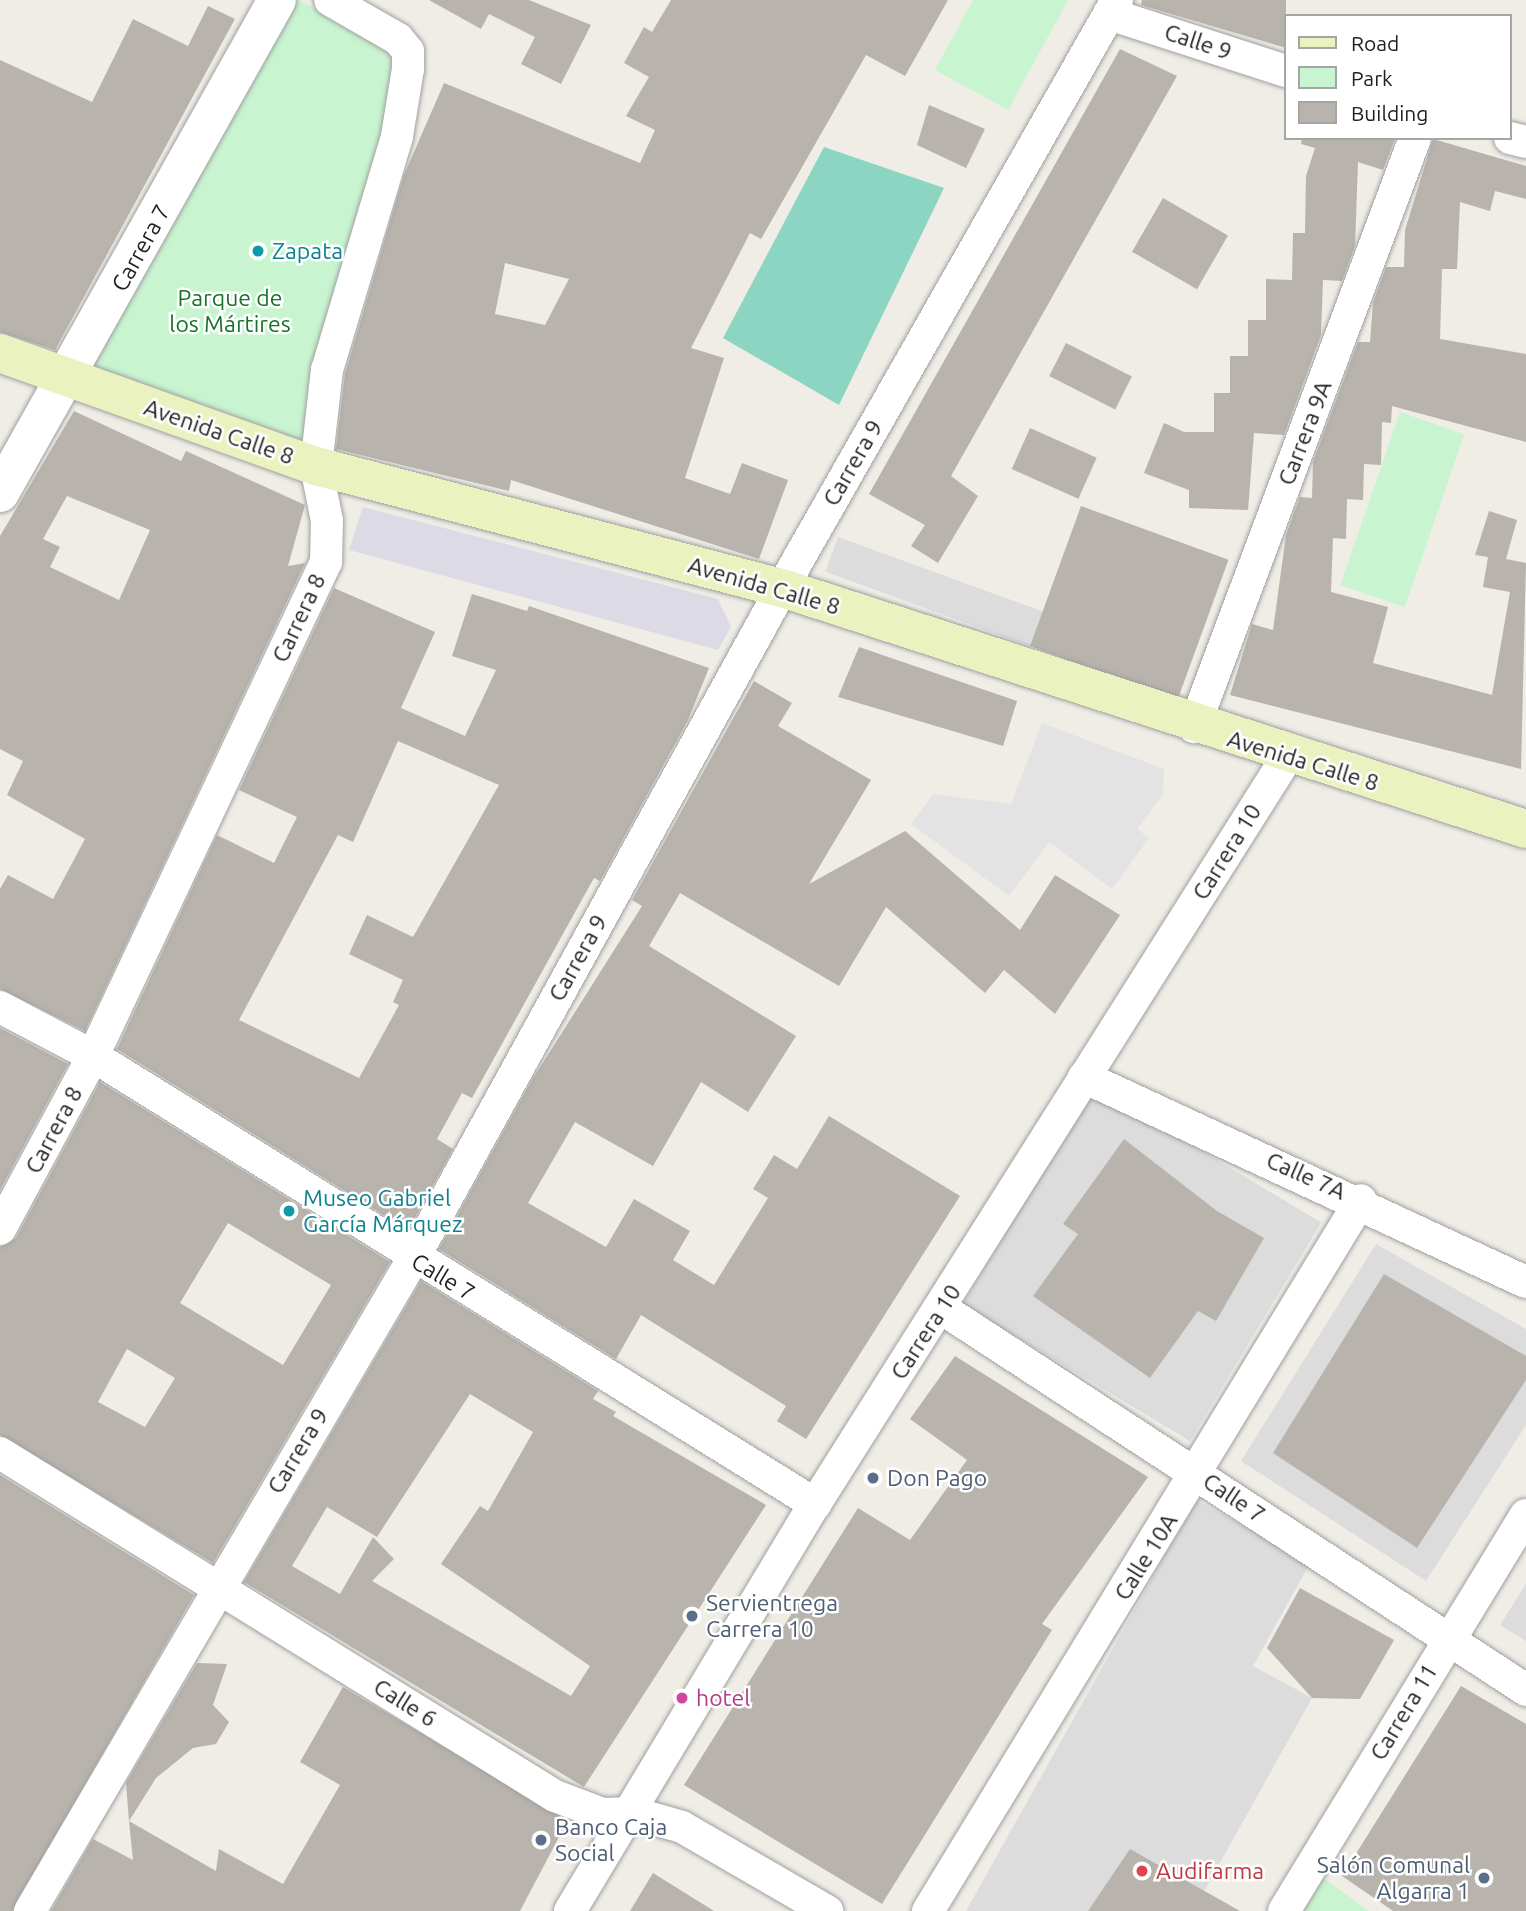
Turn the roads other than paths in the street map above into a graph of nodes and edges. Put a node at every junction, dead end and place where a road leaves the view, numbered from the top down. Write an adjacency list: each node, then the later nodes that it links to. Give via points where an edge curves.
1 (277, 0): 7 (street, Carrera 7)
2 (330, 0): 8 (street, Carrera 8, via 398,39 408,51 408,69 397,136 327,370)
3 (1113, 7): 4 (street, Calle 9); 10 (street, Carrera 9)
4 (1284, 70)
5 (1414, 140): 11 (street, Carrera 9A)
6 (0, 353): 7 (main road, Avenida Calle 8)
7 (67, 380): 8 (main road, Avenida Calle 8); 9 (street, Carrera 7)
8 (316, 466): 10 (main road, Avenida Calle 8); 15 (street, Carrera 8, via 327,521 326,562)
9 (0, 493)
10 (782, 589): 11 (main road, Avenida Calle 8); 19 (street, Carrera 9)
11 (1194, 727): 12 (main road, Avenida Calle 8)
12 (1287, 757): 13 (main road, Avenida Calle 8); 16 (street, Carrera 10)
13 (1526, 829)
14 (0, 1007): 15 (street, Calle 7)
15 (93, 1056): 18 (street, Carrera 8); 19 (street, Calle 7)
16 (1084, 1077): 17 (street, Calle 7A); 21 (street, Carrera 10)
17 (1361, 1200): 20 (street, Calle 7A); 23 (street, Calle 10A)
18 (0, 1229)
19 (413, 1259): 24 (street, Calle 7); 26 (street, Carrera 9)
20 (1526, 1282)
21 (942, 1308): 23 (street, Calle 7); 24 (street, Carrera 10)
22 (0, 1453): 26 (street, Calle 6)
23 (1198, 1474): 27 (street, Calle 7); 33 (street, Calle 10A)
24 (815, 1504): 29 (street, Carrera 10)
25 (1526, 1515): 27 (street, Carrera 11)
26 (217, 1586): 29 (street, Calle 6, via 555,1796 603,1814); 30 (street, Carrera 9)
27 (1447, 1640): 28 (street, Calle 7); 34 (street, Carrera 11)
28 (1526, 1689)
29 (634, 1813): 31 (street, Carrera 10); 32 (street, Calle 6, via 682,1826)
30 (30, 1911)
31 (570, 1911)
32 (827, 1911)
33 (928, 1911)
34 (1284, 1911)

